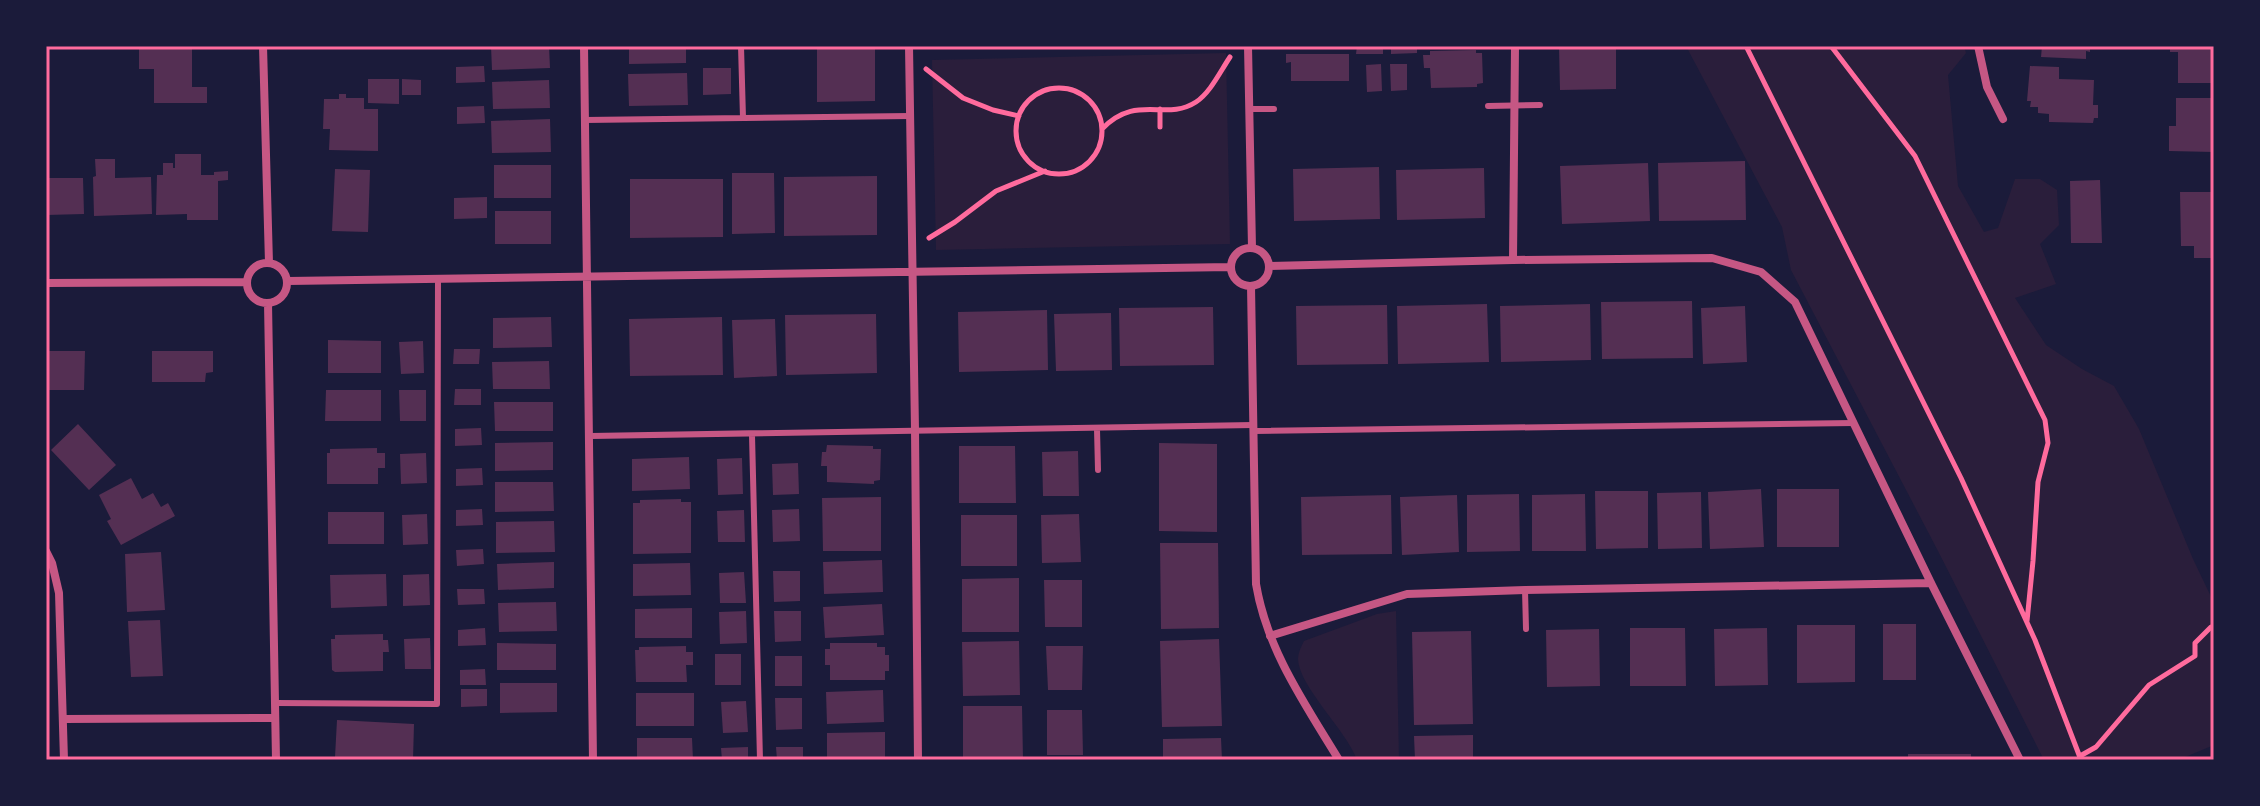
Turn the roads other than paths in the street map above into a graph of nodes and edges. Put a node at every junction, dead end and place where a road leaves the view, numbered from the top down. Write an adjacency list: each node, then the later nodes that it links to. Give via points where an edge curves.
1 (263, 46): 19 (street)
2 (584, 46): 16 (street)
3 (741, 46): 14 (lane)
4 (1248, 46): 11 (street)
5 (1515, 46): 8 (street)
6 (1978, 46): 15 (street, via 1987,87)
7 (909, 51): 13 (street)
8 (1515, 105): 9 (lane); 10 (lane); 18 (street)
9 (1540, 105)
10 (1488, 106)
11 (1249, 109): 12 (lane); 17 (street)
12 (1274, 109)
13 (910, 116): 14 (lane); 22 (street)
14 (743, 118): 16 (lane)
15 (2003, 119)
16 (585, 120): 23 (street)
17 (1252, 248): 20 (street, via 1266,256); 21 (street, via 1237,253)
18 (1513, 260): 20 (street); 30 (street, via 1712,258 1761,272 1795,302)
19 (269, 263): 25 (street, via 280,266); 26 (street, via 254,267)
20 (1270, 266): 28 (street, via 1265,280)
21 (1231, 267): 22 (street); 28 (street, via 1237,281)
22 (912, 272): 23 (street); 33 (street)
23 (586, 278): 24 (street); 35 (street)
24 (438, 279): 25 (street); 42 (lane, via 437,704)
25 (288, 281): 29 (street, via 283,296)
26 (247, 282): 27 (street); 29 (street, via 253,297)
27 (46, 283)
28 (1251, 286): 31 (street)
29 (268, 303): 42 (street)
30 (1854, 423): 31 (lane); 38 (street)
31 (1254, 428): 32 (lane); 41 (street, via 1256,584)
32 (1097, 429): 33 (lane); 36 (lane)
33 (915, 430): 34 (lane); 49 (street)
34 (752, 435): 35 (lane); 48 (lane)
35 (591, 436): 47 (street)
36 (1098, 470)
37 (46, 551): 44 (street, via 59,593)
38 (1931, 583): 39 (street); 51 (street)
39 (1525, 590): 40 (lane); 41 (street, via 1407,594)
40 (1526, 629)
41 (1270, 636): 50 (street)
42 (275, 703): 43 (street)
43 (275, 718): 44 (street); 46 (street)
44 (64, 719): 45 (street)
45 (64, 760)
46 (276, 760)
47 (593, 760)
48 (760, 760)
49 (918, 760)
50 (1339, 760)
51 (2020, 760)

